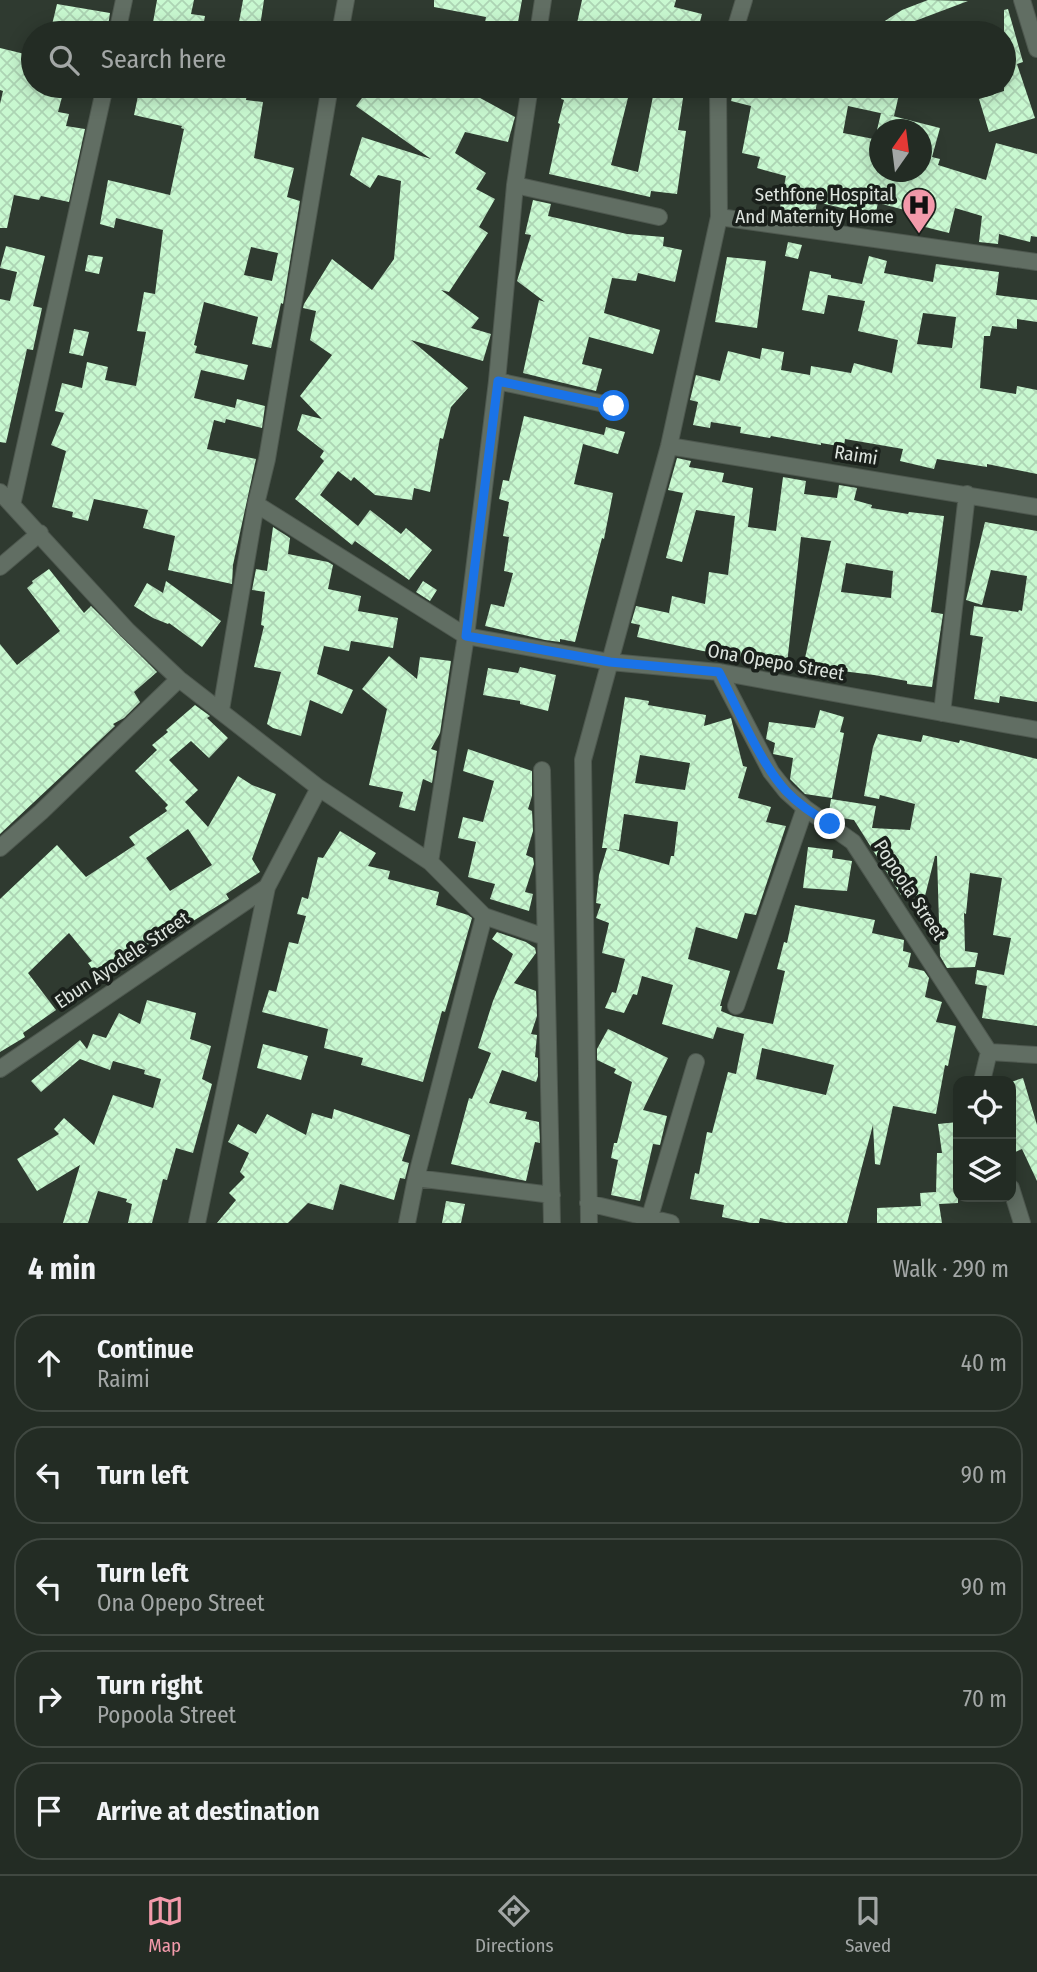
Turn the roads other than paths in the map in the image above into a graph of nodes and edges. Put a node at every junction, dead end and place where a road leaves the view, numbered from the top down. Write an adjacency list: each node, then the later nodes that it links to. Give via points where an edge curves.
1 (124, 0): 6 (street)
2 (346, 0): 7 (street)
3 (543, 0): 8 (street)
4 (744, 0): 9 (street)
5 (1022, 0): 10 (street)
6 (120, 21)
7 (342, 21)
8 (540, 21)
9 (738, 21)
10 (1037, 49)
11 (102, 98): 25 (street)
12 (328, 98): 24 (street)
13 (528, 98): 15 (street)
14 (718, 98): 17 (street)
15 (515, 185): 16 (street); 19 (street)
16 (659, 217)
17 (719, 217): 18 (street); 21 (street)
18 (1037, 262)
19 (498, 381): 20 (street); 29 (street)
20 (614, 406)
21 (669, 446): 23 (street, Raimi); 30 (street)
22 (0, 492): 25 (street)
23 (967, 494): 26 (street, Raimi); 34 (street)
24 (256, 504): 29 (street); 33 (street)
25 (12, 505): 27 (street)
26 (1037, 507)
27 (40, 533): 28 (street); 32 (street, via 127,630)
28 (0, 567)
29 (466, 636): 30 (street, Ona Opepo Street); 40 (street)
30 (607, 662): 31 (street, Ona Opepo Street); 53 (street, via 583,760)
31 (719, 672): 34 (street, Ona Opepo Street); 38 (street, Popoola Street, via 771,772)
32 (179, 679): 33 (street); 39 (street)
33 (221, 710): 37 (street)
34 (942, 713): 35 (street, Ona Opepo Street)
35 (1037, 730)
36 (542, 770): 43 (street)
37 (318, 788): 40 (street); 41 (street)
38 (805, 808): 44 (street); 45 (street, Popoola Street, via 853,842)
39 (0, 848)
40 (430, 862): 42 (street)
41 (267, 887): 48 (street, Ebun Ayodele Street); 55 (street)
42 (484, 916): 43 (street); 50 (street)
43 (545, 937): 51 (street)
44 (736, 1006)
45 (989, 1052): 46 (street); 49 (street)
46 (1037, 1055)
47 (696, 1062): 54 (street)
48 (0, 1069)
49 (983, 1076)
50 (416, 1178): 51 (street); 56 (street)
51 (552, 1195): 57 (street)
52 (1015, 1202): 60 (street)
53 (588, 1203): 54 (street); 58 (street)
54 (649, 1220): 59 (street)
55 (197, 1223)
56 (407, 1223)
57 (552, 1223)
58 (589, 1223)
59 (671, 1223)
60 (1022, 1223)

